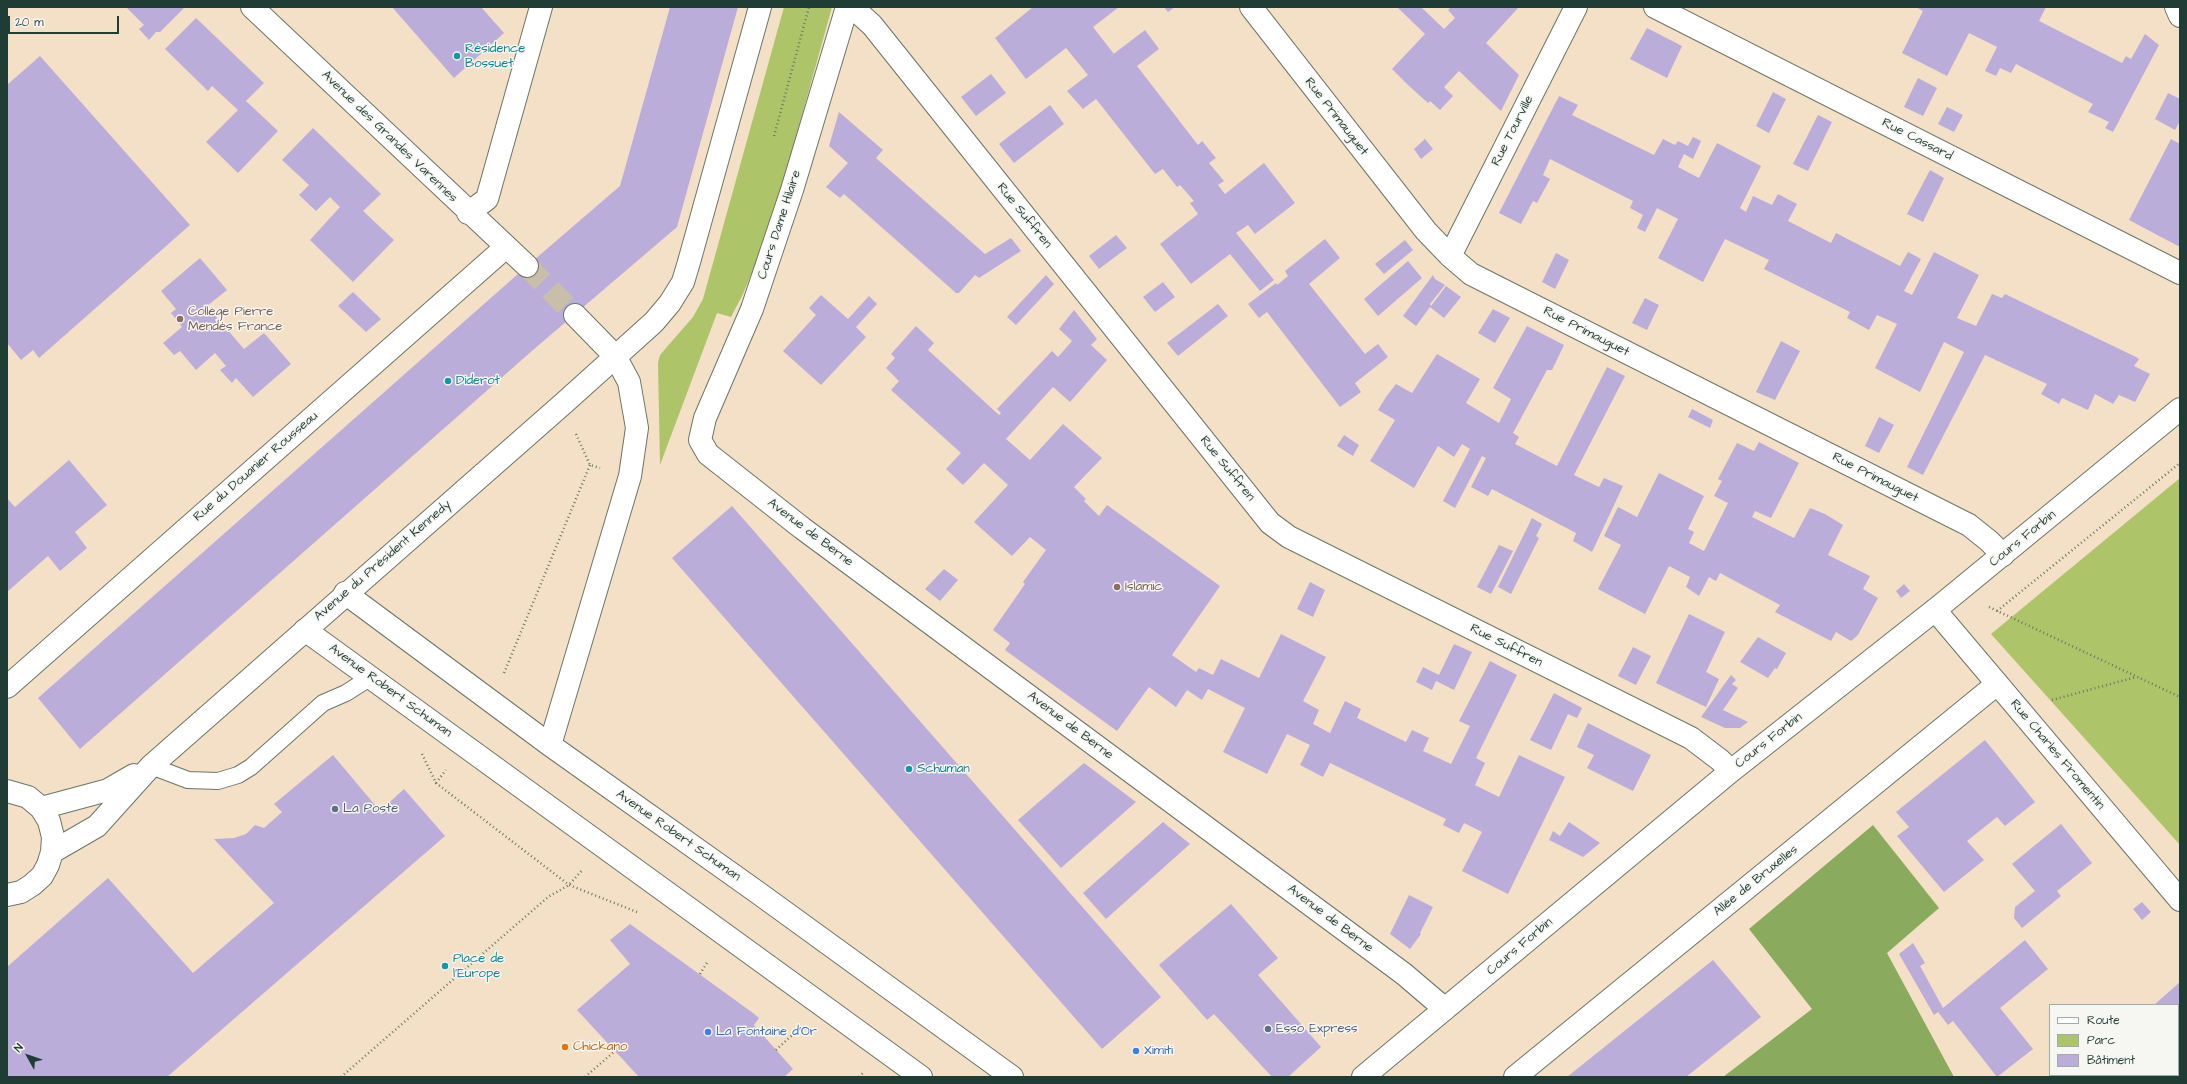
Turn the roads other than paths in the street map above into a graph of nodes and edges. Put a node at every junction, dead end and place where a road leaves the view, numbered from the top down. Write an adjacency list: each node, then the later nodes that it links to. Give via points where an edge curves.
1 (252, 7): 11 (street, Avenue des Grandes Varennes)
2 (541, 7): 11 (street, via 487,199)
3 (760, 7): 17 (street, via 683,282 654,322)
4 (847, 7): 19 (street, Cours Dame Hilaire, via 792,190 754,301 705,418)
5 (852, 7): 29 (street, Rue Suffren, via 872,25 1270,523 1289,537 1692,738)
6 (1251, 7): 13 (street, Rue Primauguet, via 1426,231)
7 (1576, 7): 13 (street, Rue Tourville)
8 (1655, 7): 15 (street, Rue Cassard)
9 (2176, 7): 10 (street)
10 (2180, 16)
11 (468, 213): 12 (street, Avenue des Grandes Varennes)
12 (506, 247): 14 (street, Avenue des Grandes Varennes); 26 (street, Rue du Douanier Rousseau)
13 (1450, 256): 20 (street, Rue Primauguet, via 1471,274 1968,525)
14 (527, 266)
15 (2180, 273)
16 (575, 315): 17 (street)
17 (616, 356): 21 (street, Avenue du Président Kennedy); 27 (street, via 629,382 637,428 630,476)
18 (2180, 410): 20 (street, Cours Forbin)
19 (700, 440): 35 (street, Avenue de Berne, via 708,454 802,528 1398,970)
20 (2004, 555): 22 (street, Cours Forbin)
21 (345, 594): 23 (street, Avenue du Président Kennedy); 27 (street, Avenue Robert Schuman)
22 (1935, 610): 25 (street, Rue Charles Fromentin); 29 (street, Cours Forbin)
23 (305, 630): 24 (street, Avenue Robert Schuman); 28 (street, Avenue du Président Kennedy)
24 (371, 677): 28 (lane, via 346,693 323,703 251,767 238,775 218,781 188,780); 36 (street, Avenue Robert Schuman)
25 (1997, 684): 34 (street, Rue Charles Fromentin); 39 (street, Allée de Bruxelles)
26 (7, 687)
27 (550, 745): 37 (street, Avenue Robert Schuman)
28 (151, 766): 31 (street, Avenue du Président Kennedy, via 108,790); 32 (street, Avenue du Président Kennedy, via 97,826)
29 (1731, 771): 35 (street, Cours Forbin)
30 (7, 791): 31 (street, via 28,797)
31 (41, 808): 32 (street, via 49,821 53,837)
32 (52, 852): 33 (street, via 45,870 32,885 21,892)
33 (7, 895)
34 (2180, 900)
35 (1445, 1009): 38 (street, Cours Forbin)
36 (921, 1077)
37 (1012, 1077)
38 (1363, 1077)
39 (1515, 1077)

